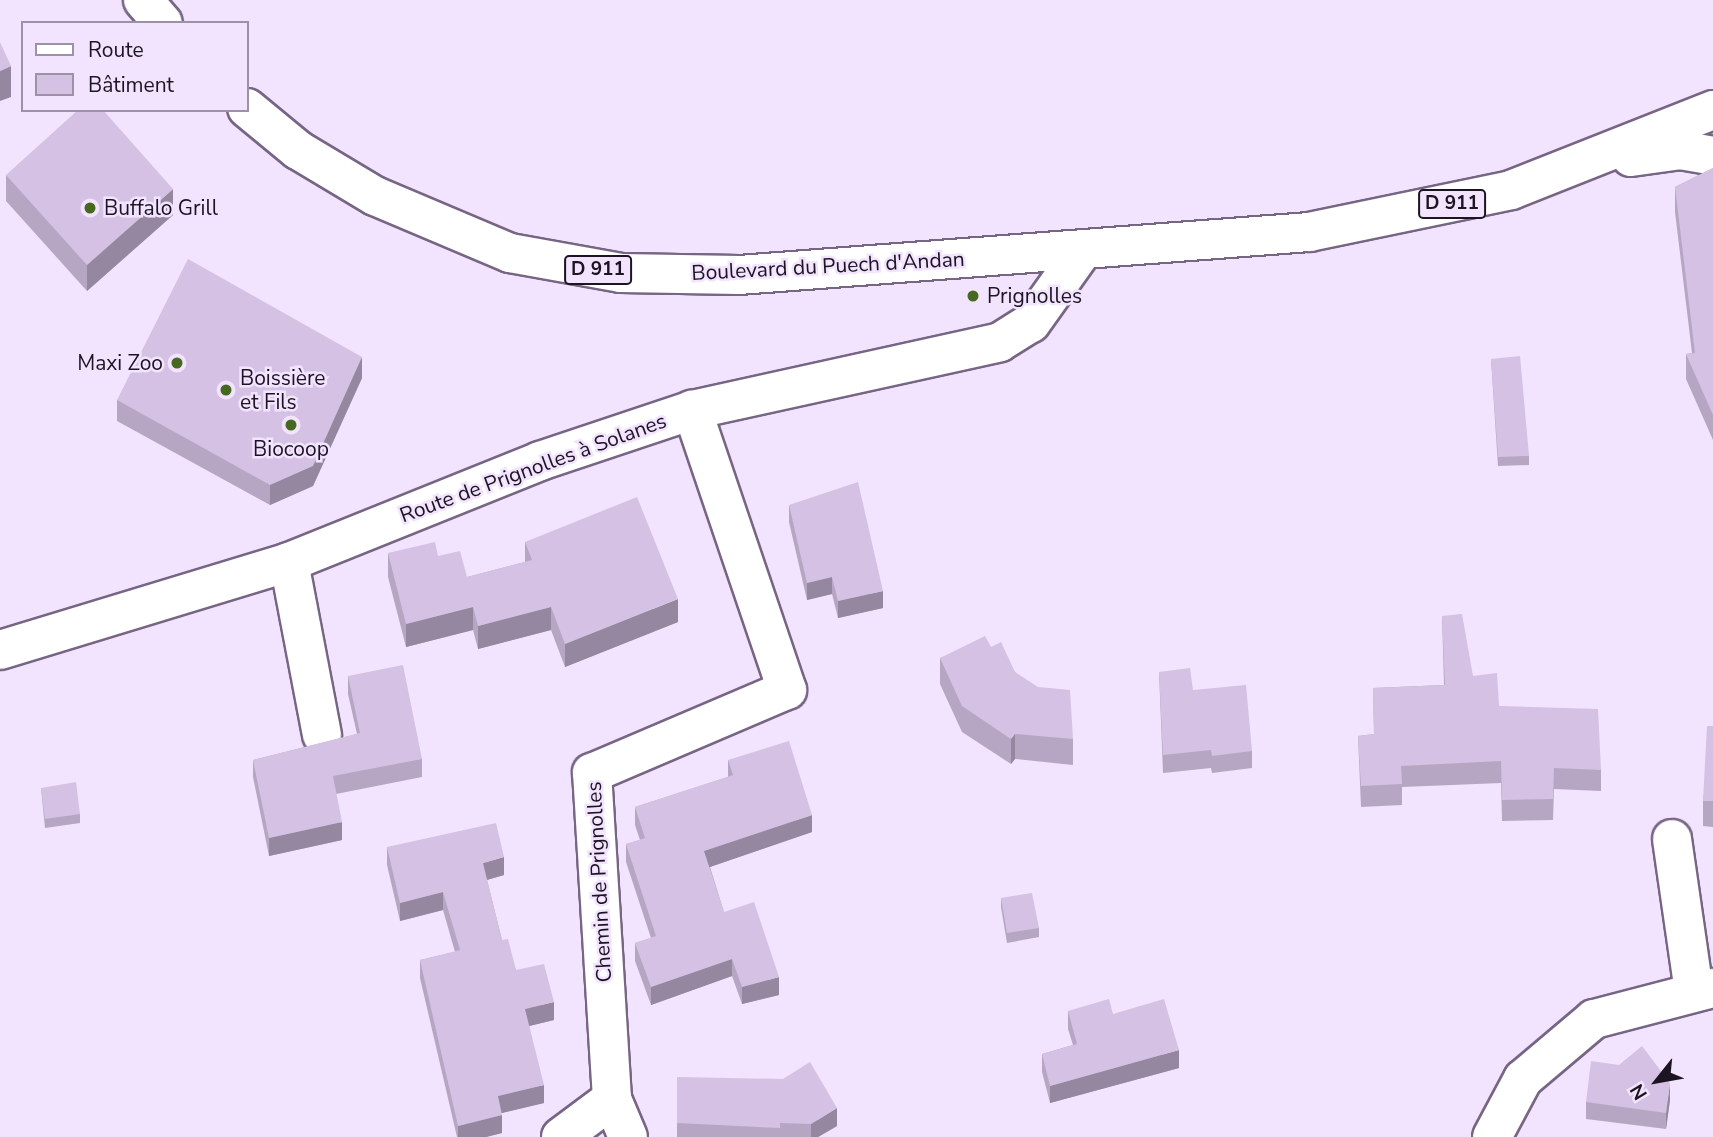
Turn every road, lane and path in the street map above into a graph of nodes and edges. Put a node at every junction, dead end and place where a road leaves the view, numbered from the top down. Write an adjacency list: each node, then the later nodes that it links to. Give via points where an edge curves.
1 (143, 0): 2 (street)
2 (161, 21)
3 (248, 109): 7 (street, Boulevard du Puech d'Andan / D 911, via 298,150 375,196 437,226 554,264 621,273 739,275)
4 (1713, 110): 6 (street, D 911)
5 (1713, 156): 6 (street, D 911, via 1680,150)
6 (1591, 163): 7 (street, D 911, via 1421,212 1309,232)
7 (1080, 254): 8 (street, Route de Prignolles à Solanes, via 1031,323 1000,342)
8 (692, 410): 9 (street, Route de Prignolles à Solanes, via 540,461); 14 (street, Chemin de Prignolles, via 787,690 592,773)
9 (289, 562): 10 (street, Route de Prignolles à Solanes); 11 (street)
10 (0, 650)
11 (322, 736)
12 (1672, 839): 13 (street)
13 (1704, 989): 17 (street, via 1594,1019 1523,1079)
14 (612, 1099): 15 (street); 16 (street)
15 (561, 1137)
16 (628, 1137)
17 (1492, 1137)

